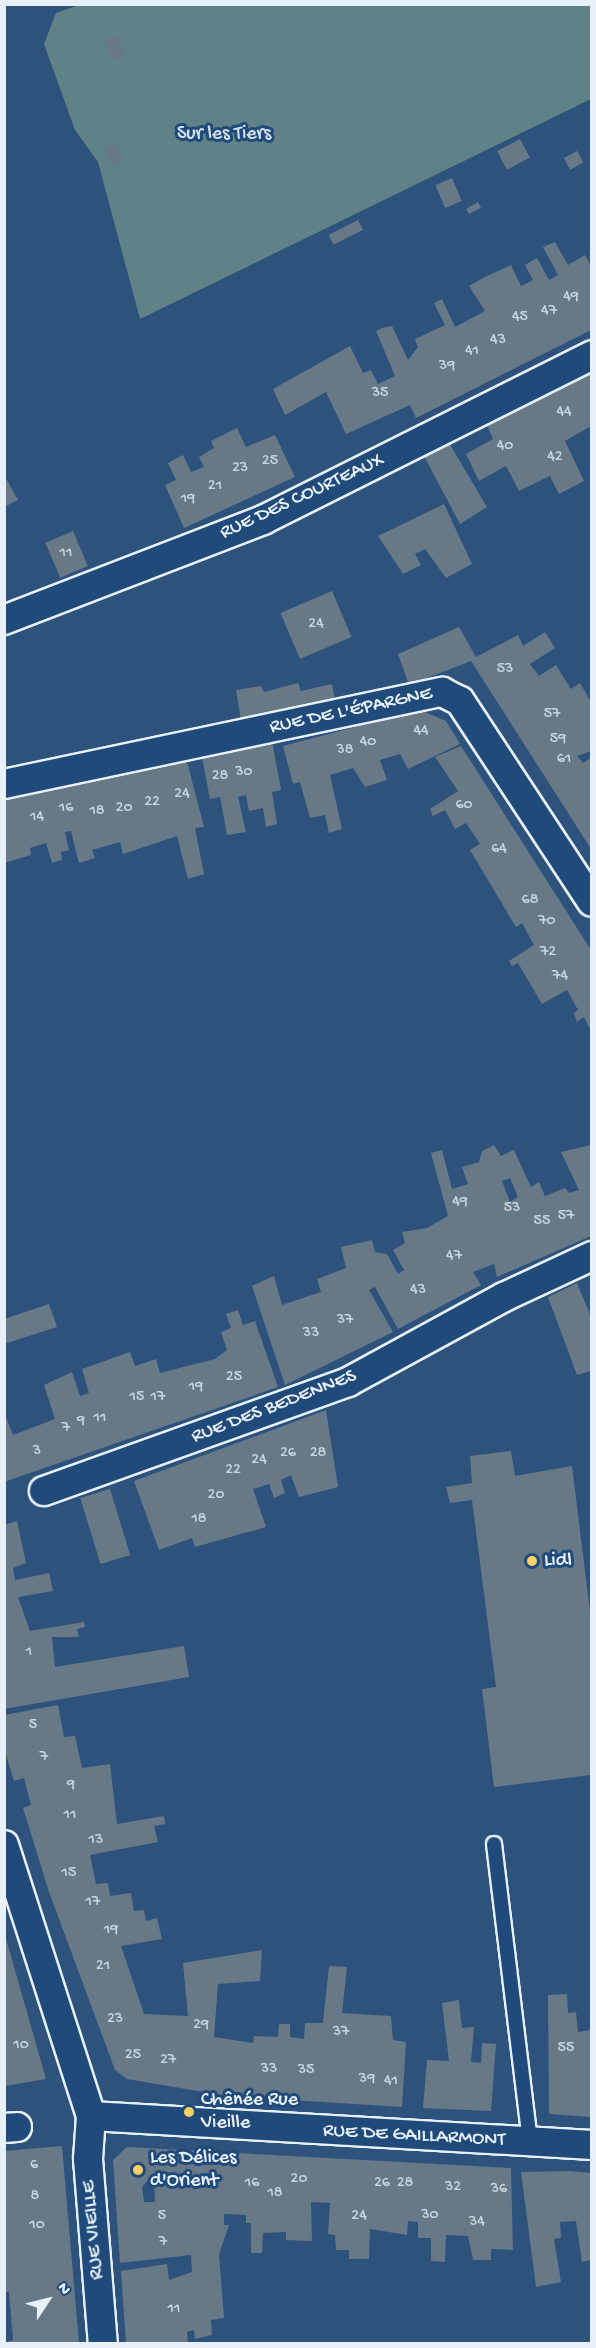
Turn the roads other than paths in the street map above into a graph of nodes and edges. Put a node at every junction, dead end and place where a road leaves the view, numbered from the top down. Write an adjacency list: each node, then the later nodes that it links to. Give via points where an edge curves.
1 (591, 355): 2 (street, RUE DES COURTEAUX, via 263,520)
2 (4, 621)
3 (4, 783): 4 (street, RUE DE L'ÉPARGNE, via 442,692 460,701)
4 (591, 902)
5 (591, 1256): 6 (street, RUE DES BEDENNES, via 504,1297 348,1382)
6 (44, 1491)
7 (494, 1844): 10 (lane)
8 (4, 1845): 9 (street)
9 (91, 2116): 10 (street, RUE DE GAILLARMONT); 12 (street, RUE VIEILLE, via 88,2159)
10 (530, 2142): 11 (street, RUE DE GAILLARMONT)
11 (591, 2145)
12 (103, 2343)

